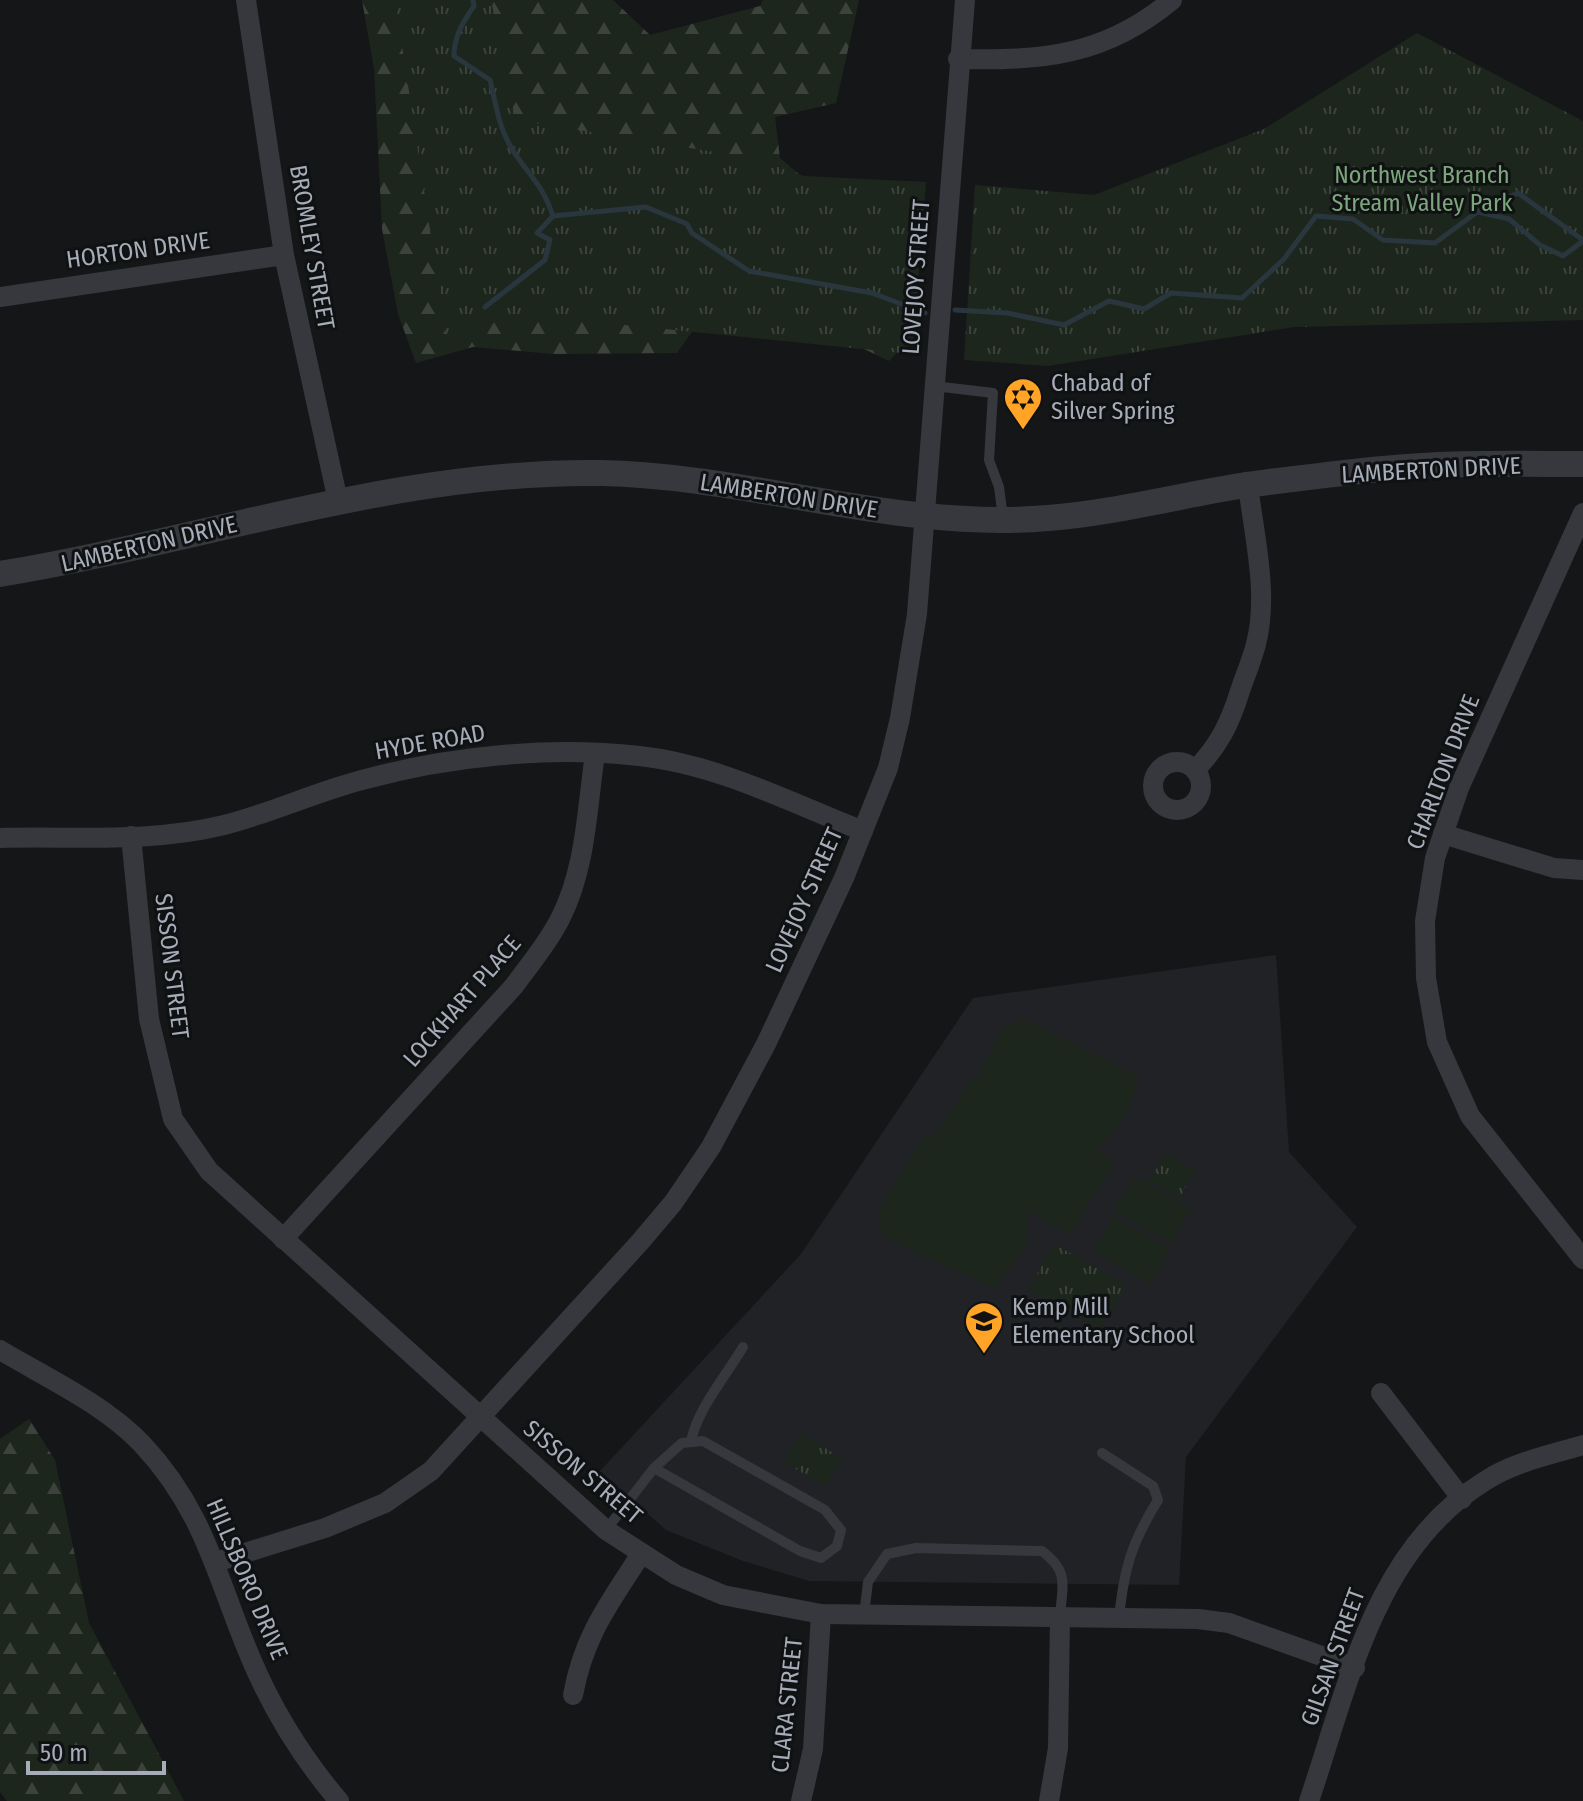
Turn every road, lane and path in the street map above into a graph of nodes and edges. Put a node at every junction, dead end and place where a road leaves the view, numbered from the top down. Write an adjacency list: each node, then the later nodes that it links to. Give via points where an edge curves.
1 (246, 0): 5 (street, BROMLEY STREET)
2 (965, 0): 4 (street, LOVEJOY STREET)
3 (1172, 0): 4 (street, via 1149,19 1091,47 1029,60)
4 (958, 59): 7 (street, LOVEJOY STREET)
5 (284, 255): 6 (street, HORTON DRIVE); 10 (street, BROMLEY STREET)
6 (0, 297)
7 (934, 386): 12 (street, LOVEJOY STREET); 13 (lane, via 993,393 989,460)
8 (1583, 464): 9 (street, LAMBERTON DRIVE, via 1437,465)
9 (1248, 485): 13 (street, LAMBERTON DRIVE, via 1050,518); 16 (street, via 1259,569 1256,642 1230,723 1216,749)
10 (338, 501): 12 (street, LAMBERTON DRIVE, via 466,479 600,473 691,480 865,511); 14 (street, LAMBERTON DRIVE, via 80,561)
11 (1583, 513): 18 (street, CHARLTON DRIVE)
12 (924, 516): 13 (street, LAMBERTON DRIVE); 17 (street, LOVEJOY STREET, via 917,614 900,718 888,768)
13 (1003, 519)
14 (0, 574)
15 (595, 754): 17 (street, HYDE ROAD, via 640,756 707,770); 19 (street, HYDE ROAD, via 508,755 427,765 361,780 225,825); 22 (street, LOCKHART PLACE, via 578,869 561,917 544,945 514,986)
16 (1195, 770)
17 (863, 831): 27 (street, LOVEJOY STREET, via 766,1044 711,1147 649,1233)
18 (1443, 834): 21 (street, via 1554,868); 23 (street, CHARLTON DRIVE, via 1425,921 1426,978 1437,1042 1470,1116 1489,1144)
19 (131, 836): 20 (street, HYDE ROAD); 22 (street, SISSON STREET, via 149,1019 173,1119 209,1171)
20 (0, 838)
21 (1583, 870)
22 (283, 1239): 27 (street, SISSON STREET)
23 (1581, 1250)
24 (743, 1347): 28 (lane, via 695,1421)
25 (0, 1350): 35 (street, HILLSBORO DRIVE, via 115,1420 142,1444 177,1486)
26 (1381, 1393): 32 (street)
27 (481, 1419): 33 (street, SISSON STREET); 35 (street, LOVEJOY STREET, via 431,1471 385,1503)
28 (691, 1442): 31 (lane, via 682,1443); 31 (lane, via 703,1441 734,1456 825,1510 841,1530 837,1546 821,1558 800,1551)
29 (1583, 1445): 32 (street, GILSAN STREET, via 1520,1464)
30 (1102, 1453): 39 (lane, via 1153,1486 1158,1500 1130,1549)
31 (654, 1468): 33 (lane)
32 (1462, 1499): 40 (street, GILSAN STREET, via 1428,1529 1397,1568 1373,1612)
33 (606, 1530): 34 (street, SISSON STREET)
34 (641, 1554): 36 (street, SISSON STREET, via 723,1595); 41 (street, via 588,1636)
35 (216, 1562): 42 (street, HILLSBORO DRIVE, via 252,1662 310,1767)
36 (821, 1614): 37 (street, SISSON STREET); 43 (street, CLARA STREET, via 813,1749)
37 (864, 1615): 38 (street, SISSON STREET); 38 (lane, via 868,1582 887,1554 916,1548 1042,1551 1058,1563 1063,1581)
38 (1060, 1617): 39 (street, SISSON STREET); 44 (street, via 1058,1748)
39 (1119, 1618): 40 (street, SISSON STREET, via 1229,1623)
40 (1355, 1668): 45 (street, GILSAN STREET)
41 (573, 1695)
42 (339, 1801)
43 (801, 1801)
44 (1049, 1801)
45 (1309, 1801)

